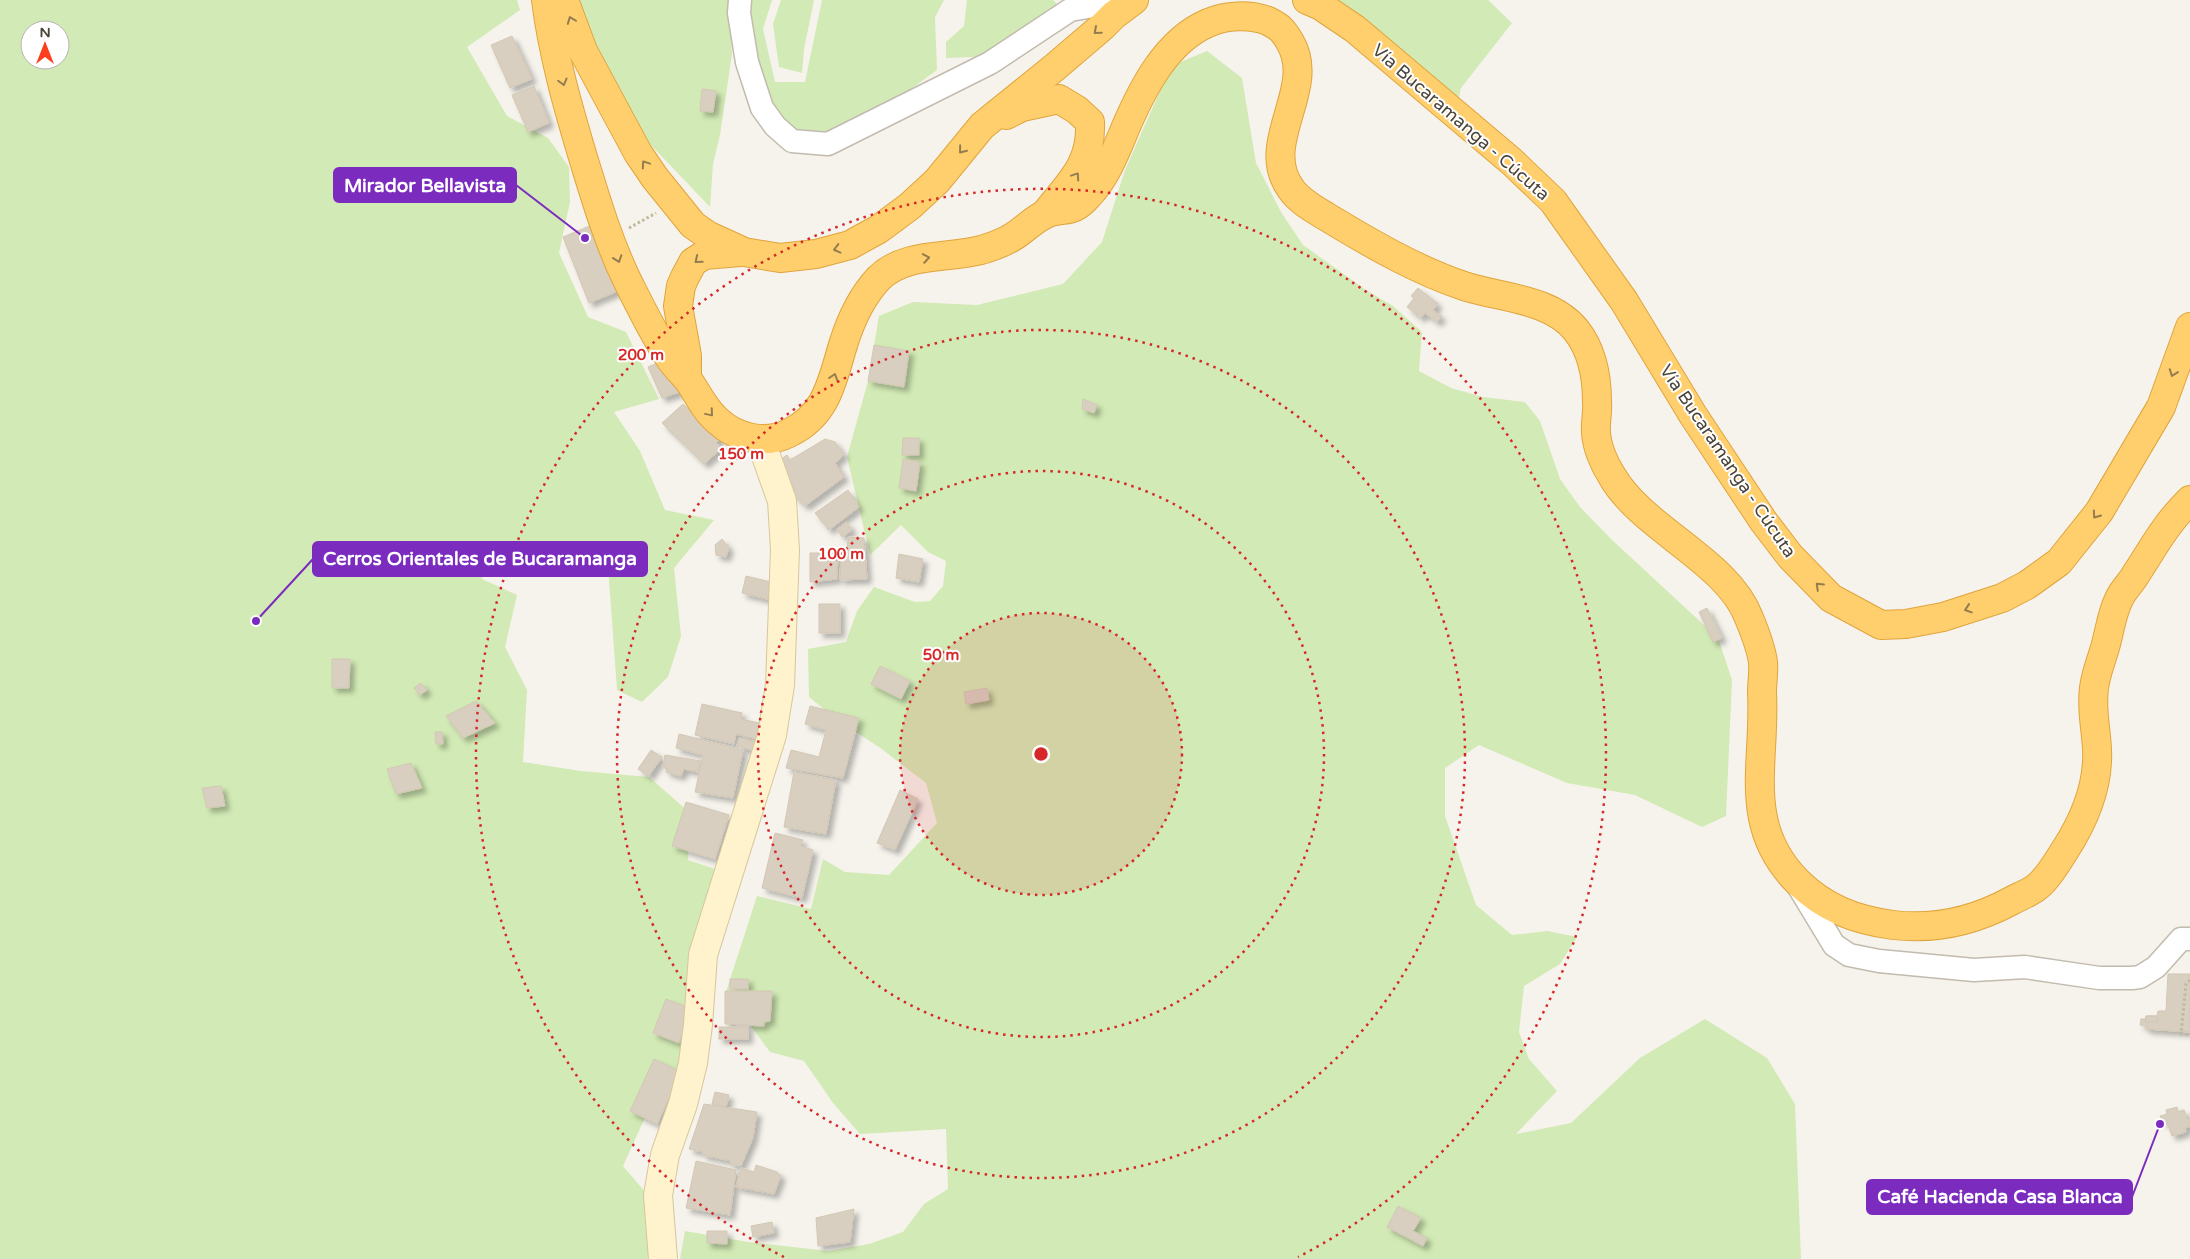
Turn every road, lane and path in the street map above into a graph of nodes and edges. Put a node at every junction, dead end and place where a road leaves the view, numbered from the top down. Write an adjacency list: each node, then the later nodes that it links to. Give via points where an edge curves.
1 (546, 0): 10 (highway, one-way to 10, via 550,35 578,139)
2 (564, 0): 8 (highway, one-way to 2, via 638,153 584,51)
3 (740, 0): 4 (street, via 747,62 762,108 775,126 792,140 828,144 990,63 1070,10)
4 (1129, 0)
5 (1134, 0): 7 (highway, one-way to 7)
6 (1308, 0): 12 (highway, Vía Bucaramanga - Cúcuta, one-way to 6, via 2161,408 2099,512 2059,562 2002,598 1944,617 1881,625 1831,598 1790,556 1693,415 1624,301 1553,201 1511,161 1355,29)
7 (982, 126): 9 (highway, one-way to 7, via 1077,176 1087,156 1090,122 1059,99 1022,107); 11 (highway, one-way to 11, via 937,180 910,206 880,229 850,245 816,254 780,258)
8 (675, 203): 10 (path); 11 (highway, via 693,225)
9 (1045, 214): 14 (highway, one-way to 9, via 794,432 825,399 855,313 874,283 889,269 909,261 981,250 1009,239); 16 (highway, via 1080,205 1095,188 1114,158 1143,91 1167,54 1190,32 1228,16 1262,18 1280,27 1298,59 1294,99 1280,143 1280,166 1288,186 1298,197 1352,232 1434,274 1462,285 1531,303 1563,317 1577,331 1590,352 1596,378 1596,434 1612,477 1627,498 1710,567 1747,609 1763,662 1760,775 1763,827 1777,858)
10 (611, 238): 13 (highway, one-way to 13, via 622,271 672,362)
11 (744, 252): 13 (highway, one-way to 13, via 704,255 693,262 685,276 678,306 688,356)
12 (2190, 327)
13 (687, 377): 14 (highway, one-way to 14, via 699,400 717,421 733,432)
14 (760, 439): 20 (street, via 782,501 784,550 780,685 772,735 703,955 693,1063 665,1155 658,1195)
15 (2190, 500): 16 (highway, via 2156,541 2118,600 2094,677 2092,712 2097,750 2092,796 2077,833 2057,864 2037,886 1984,914 1919,927 1866,921 1843,913 1818,901)
16 (1794, 878): 17 (street, via 1834,945 1850,955 1880,961 1974,970 2025,967 2099,978 2132,978 2156,967 2181,939)
17 (2190, 939)
18 (2190, 980): 19 (path, via 2186,984 2181,1034)
19 (2190, 1035)
20 (663, 1259)

